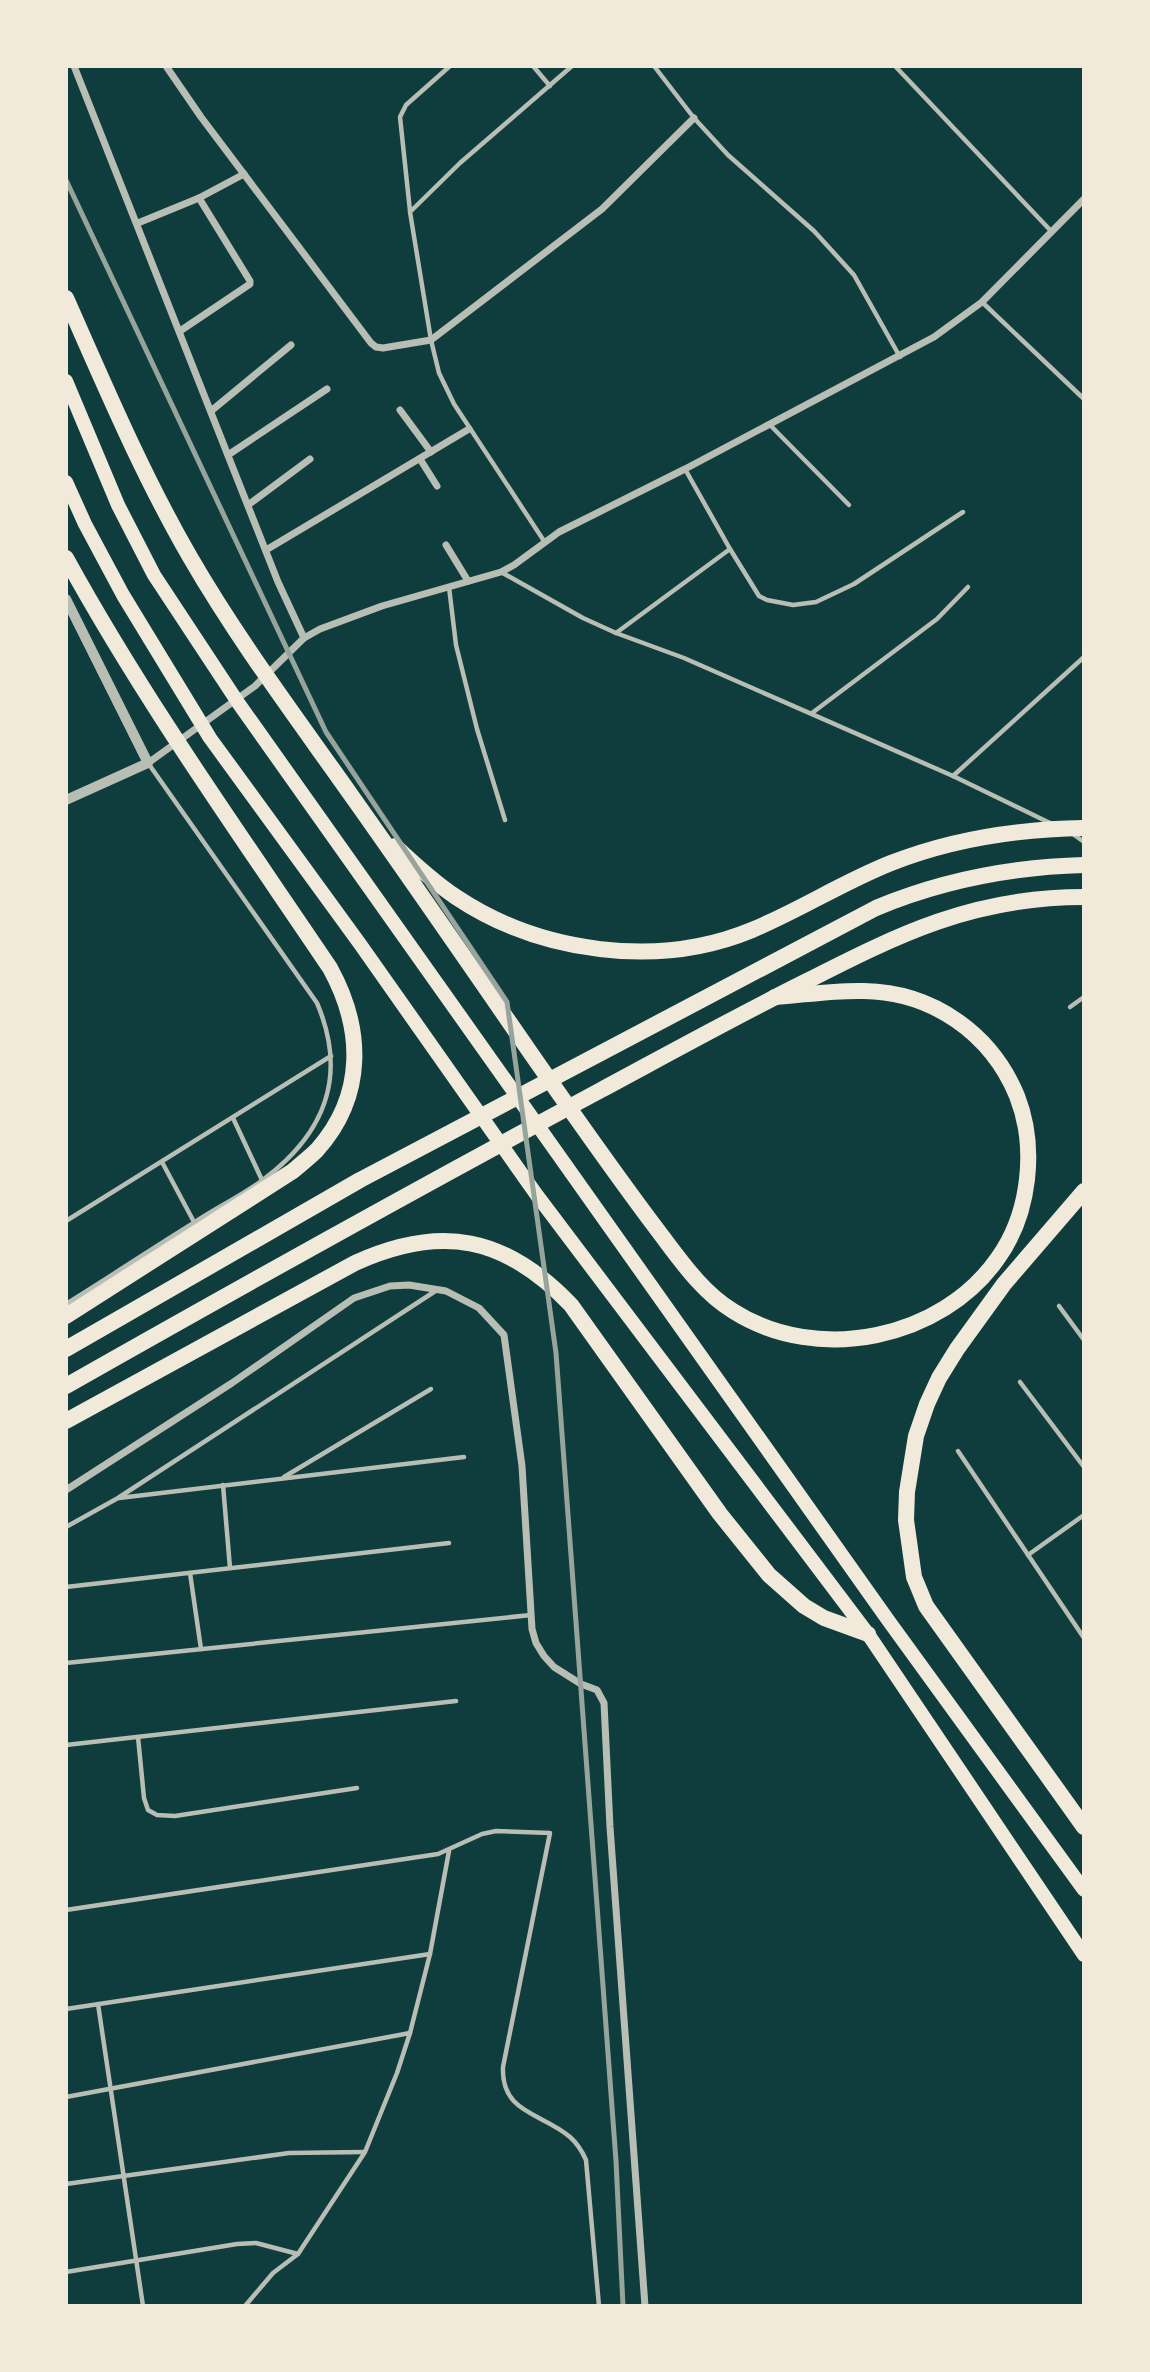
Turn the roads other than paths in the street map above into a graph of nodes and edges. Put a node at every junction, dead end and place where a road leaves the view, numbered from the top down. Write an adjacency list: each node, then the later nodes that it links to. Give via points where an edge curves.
1 (75, 66): 14 (street)
2 (166, 66): 10 (street)
3 (450, 66): 13 (lane, via 406,105 400,117)
4 (533, 66): 8 (lane)
5 (572, 66): 8 (lane)
6 (654, 66): 9 (lane)
7 (895, 66): 15 (lane)
8 (550, 86): 13 (lane)
9 (694, 118): 19 (street, via 602,209); 21 (lane, via 854,275)
10 (244, 174): 11 (street); 19 (street, via 376,347)
11 (199, 198): 14 (street); 18 (street, via 250,284)
12 (1083, 199): 15 (street)
13 (410, 212): 19 (lane)
14 (138, 223): 18 (street)
15 (1051, 231): 17 (street)
16 (66, 298): 56 (highway, via 123,428 190,556 286,705)
17 (982, 302): 21 (street); 24 (lane)
18 (180, 331): 26 (street)
19 (431, 340): 28 (lane, via 439,373)
20 (291, 345): 26 (street)
21 (900, 357): 27 (street)
22 (66, 381): 107 (highway, via 118,505 154,575 239,704)
23 (327, 389): 30 (street)
24 (1083, 399)
25 (400, 410): 29 (street)
26 (211, 411): 30 (street)
27 (770, 425): 33 (street); 37 (lane)
28 (469, 429): 29 (street); 39 (lane)
29 (431, 452): 31 (street)
30 (228, 455): 36 (street)
31 (420, 458): 35 (street); 42 (street)
32 (310, 459): 36 (street)
33 (685, 469): 39 (street); 41 (lane)
34 (66, 482): 97 (highway, via 123,594 209,738 537,1194)
35 (437, 486)
36 (248, 505): 42 (street)
37 (849, 506)
38 (963, 512): 41 (lane, via 854,584 816,602 793,605 759,596)
39 (544, 541): 44 (street)
40 (446, 545): 45 (street)
41 (730, 549): 49 (lane)
42 (266, 550): 50 (street)
43 (66, 558): 75 (highway, via 149,696 330,968 354,1026 355,1059 349,1092 336,1122 317,1149 293,1171)
44 (501, 572): 45 (street); 49 (lane)
45 (468, 581): 46 (street)
46 (449, 586): 50 (street, via 382,606); 57 (lane, via 456,645)
47 (968, 587): 52 (lane, via 937,619)
48 (66, 598): 53 (street)
49 (616, 633): 52 (lane)
50 (304, 638): 53 (street, via 255,686)
51 (1083, 657): 54 (lane)
52 (811, 714): 54 (lane)
53 (148, 763): 55 (street); 65 (lane, via 317,1003)
54 (953, 776): 59 (lane)
55 (66, 800)
56 (365, 815): 58 (highway, via 457,898 496,918 548,939 592,949 635,951 712,944 928,850 1006,833); 62 (highway, via 623,1185 692,1275 716,1298 756,1323 823,1339 907,1328 944,1311 975,1286 1000,1255 1018,1219 1027,1180 1028,1140 1004,1068 978,1035 921,1001 867,990)
57 (505, 820)
58 (1083, 828)
59 (1083, 842)
60 (1083, 865): 77 (highway, via 1004,870 953,881 908,895 813,940 360,1180)
61 (1083, 897): 62 (highway, via 1036,899 950,917 900,935)
62 (775, 997): 79 (highway, via 373,1212)
63 (1083, 997): 64 (lane)
64 (1070, 1007)
65 (331, 1056): 66 (lane); 68 (lane, via 330,1080 319,1117 295,1153)
66 (233, 1118): 67 (lane); 68 (lane)
67 (162, 1162): 70 (lane); 71 (lane)
68 (262, 1180): 71 (lane)
69 (1083, 1191): 105 (highway, via 1004,1284 939,1378 916,1436 906,1520 914,1577 926,1606)
70 (66, 1221)
71 (194, 1222): 73 (lane)
72 (438, 1289): 87 (street, via 390,1286 354,1298); 88 (lane); 96 (street, via 478,1308 504,1335 522,1466)
73 (67, 1304)
74 (1059, 1306): 76 (lane)
75 (66, 1316)
76 (1083, 1340)
77 (66, 1349)
78 (1020, 1382): 84 (lane)
79 (66, 1386)
80 (431, 1389): 85 (lane)
81 (66, 1421): 97 (highway, via 386,1249 454,1241 488,1248 528,1266 571,1304 720,1514 769,1575 824,1618)
82 (958, 1451): 92 (lane)
83 (464, 1457): 85 (lane)
84 (1083, 1467)
85 (280, 1480): 86 (lane)
86 (223, 1485): 88 (lane); 93 (lane)
87 (66, 1490)
88 (118, 1498): 90 (lane)
89 (1083, 1515): 92 (lane)
90 (66, 1527)
91 (449, 1543): 93 (lane)
92 (1028, 1555): 98 (lane)
93 (230, 1568): 94 (lane)
94 (190, 1573): 95 (lane); 99 (lane)
95 (66, 1587)
96 (531, 1615): 99 (lane); 125 (street, via 544,1656 563,1673 597,1690 604,1703)
97 (868, 1634): 110 (highway)
98 (1083, 1637)
99 (201, 1649): 100 (lane)
100 (66, 1663)
101 (456, 1701): 102 (lane)
102 (138, 1737): 103 (lane); 104 (lane, via 144,1798 148,1810 157,1815)
103 (66, 1745)
104 (357, 1788)
105 (1083, 1827)
106 (450, 1850): 108 (lane); 109 (lane); 124 (lane, via 496,1831 550,1833 502,2082 508,2096 568,2135 586,2160)
107 (1083, 1890)
108 (66, 1910)
109 (430, 1954): 111 (lane); 113 (lane)
110 (1083, 1955)
111 (98, 2004): 112 (lane); 114 (lane)
112 (66, 2009)
113 (410, 2033): 114 (lane); 116 (lane)
114 (110, 2088): 115 (lane); 117 (lane)
115 (66, 2096)
116 (365, 2152): 117 (lane, via 289,2153); 119 (lane)
117 (124, 2176): 118 (lane); 120 (lane)
118 (66, 2185)
119 (298, 2254): 120 (lane, via 256,2243); 123 (lane, via 273,2273)
120 (137, 2261): 121 (lane); 122 (lane)
121 (66, 2272)
122 (143, 2305)
123 (245, 2305)
124 (599, 2305)
125 (645, 2305)

